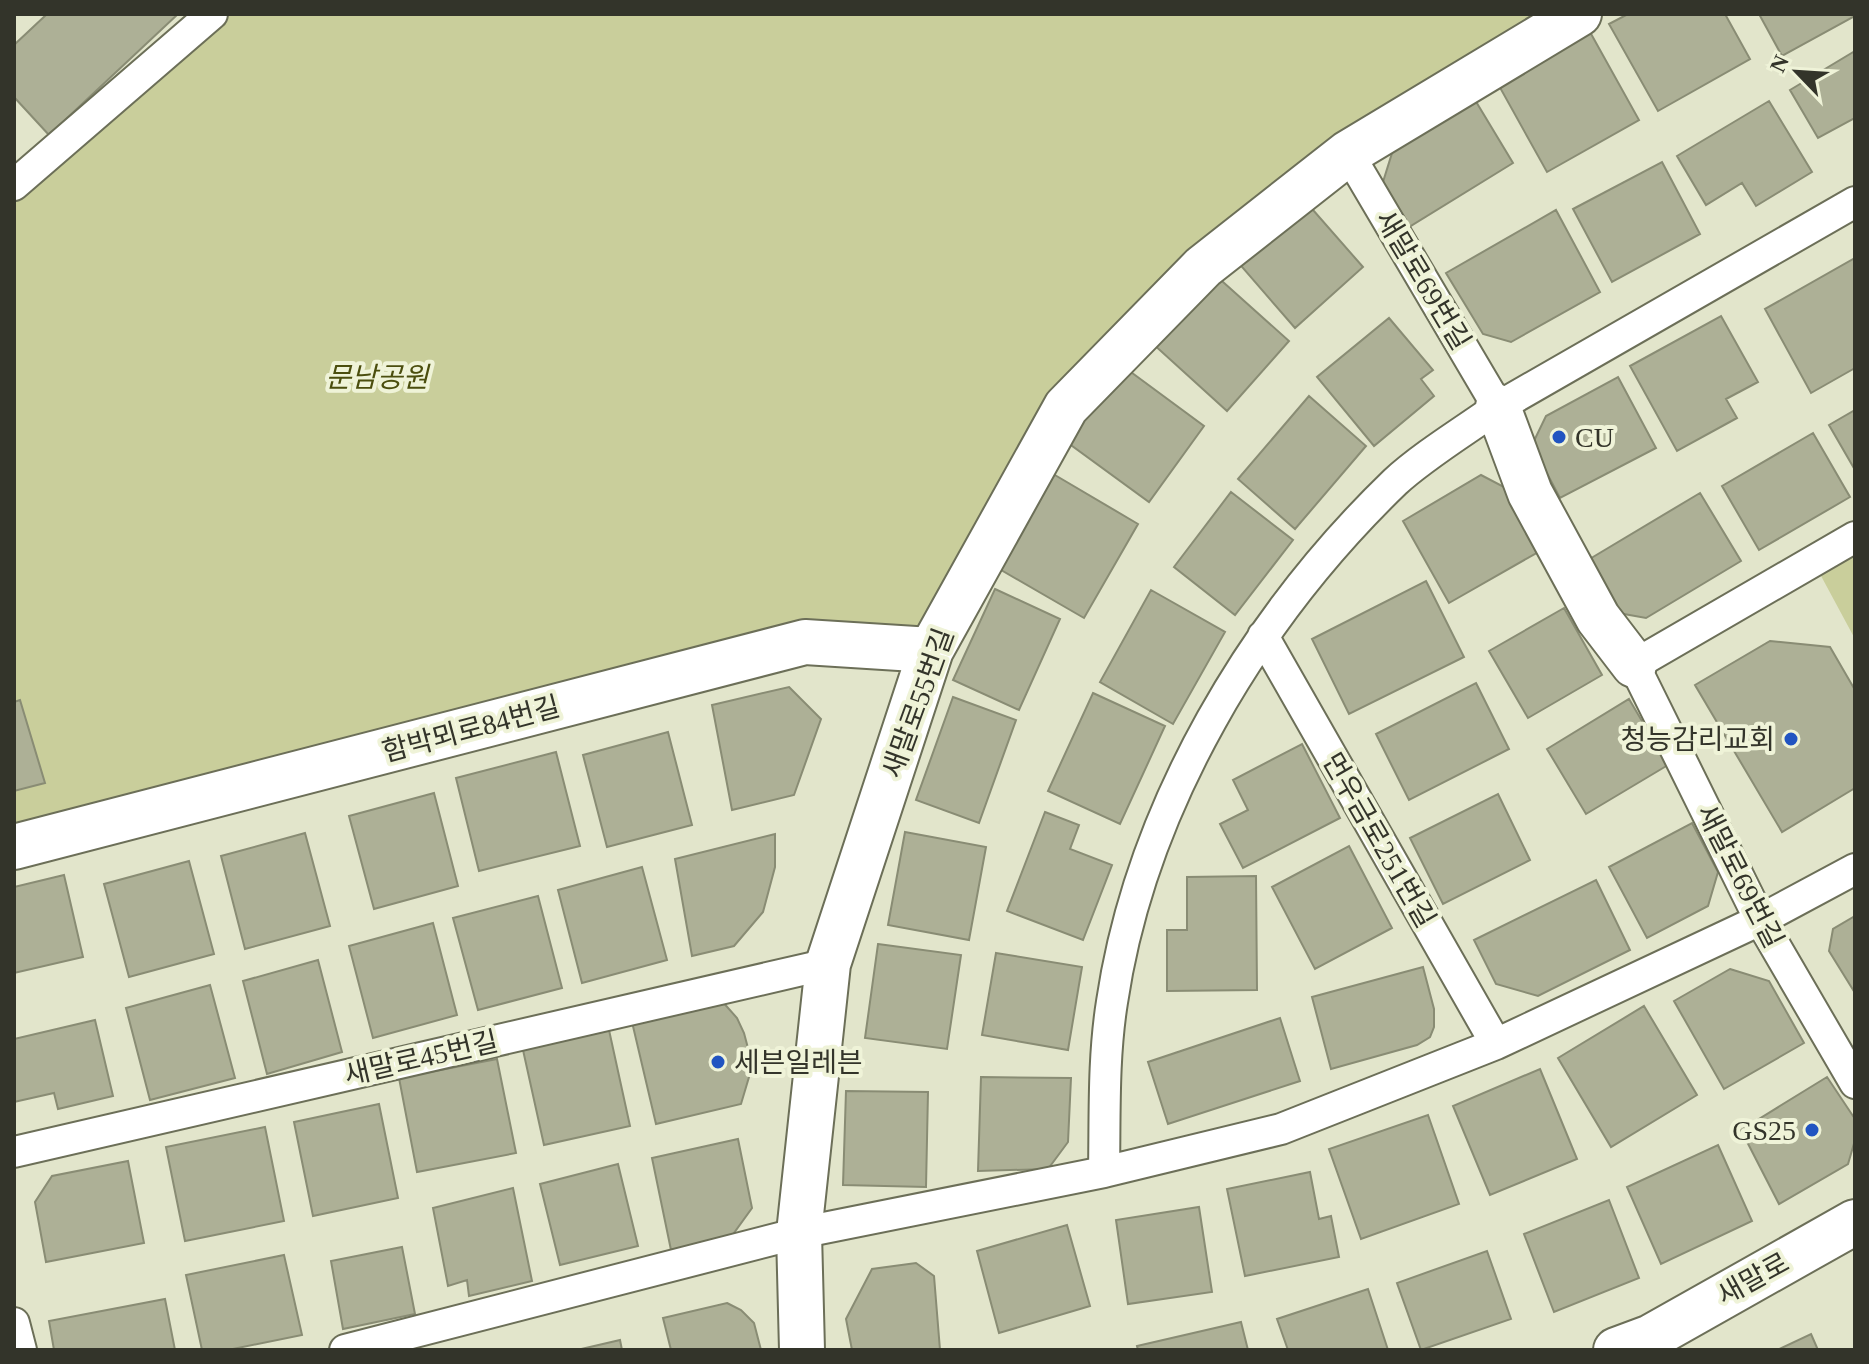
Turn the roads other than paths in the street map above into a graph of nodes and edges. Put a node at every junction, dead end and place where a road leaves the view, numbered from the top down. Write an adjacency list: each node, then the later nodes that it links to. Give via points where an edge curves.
1 (212, 14): 4 (lane)
2 (1579, 14): 3 (street, 새말로55번길)
3 (1348, 153): 6 (lane, 새말로69번길); 9 (street, 새말로55번길, via 1203,267 1066,407)
4 (14, 185)
5 (1855, 202): 6 (lane)
6 (1498, 407): 8 (lane, via 1397,480); 10 (street, 새말로69번길, via 1530,493 1598,618)
7 (1855, 537): 10 (lane)
8 (1263, 636): 15 (lane, 먼우금로251번길); 18 (lane, via 1184,773 1127,927 1112,1003)
9 (931, 650): 11 (street, 함박뫼로84번길, via 805,642); 14 (street, 새말로55번길)
10 (1634, 665): 13 (lane, 새말로69번길)
11 (14, 847)
12 (1855, 869): 13 (lane)
13 (1760, 920): 15 (lane); 16 (lane, 새말로69번길)
14 (828, 964): 17 (lane, 새말로45번길); 20 (street, 새말로55번길)
15 (1496, 1044): 18 (lane, via 1281,1129)
16 (1855, 1083)
17 (14, 1152)
18 (1104, 1172): 20 (lane)
19 (1855, 1222): 22 (street, 새말로)
20 (799, 1233): 24 (lane); 25 (street, 새말로55번길)
21 (14, 1323): 23 (lane)
22 (1642, 1346)
23 (21, 1350)
24 (345, 1350)
25 (802, 1350)

